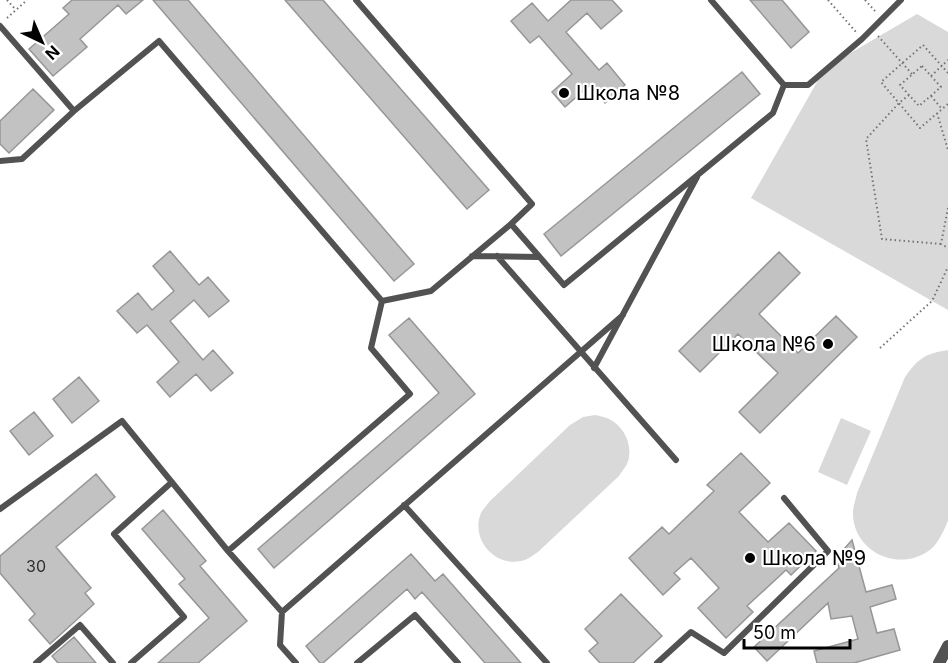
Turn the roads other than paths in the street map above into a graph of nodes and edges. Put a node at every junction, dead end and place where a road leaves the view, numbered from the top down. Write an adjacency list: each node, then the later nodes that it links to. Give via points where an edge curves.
1 (356, 0): 9 (lane, via 532,204)
2 (711, 0): 5 (lane)
3 (901, 0): 5 (lane, via 808,85)
4 (0, 25): 6 (lane)
5 (784, 85): 8 (lane, via 773,113)
6 (74, 111): 7 (lane, via 22,159); 13 (lane, via 159,41)
7 (0, 161)
8 (699, 174): 12 (lane, via 564,285); 14 (lane)
9 (511, 224): 10 (lane); 12 (lane)
10 (472, 256): 11 (lane); 13 (lane, via 431,291)
11 (497, 256): 12 (lane); 15 (lane)
12 (539, 257)
13 (382, 301): 22 (lane, via 371,348 410,394)
14 (623, 315): 15 (lane); 16 (lane)
15 (580, 352): 16 (lane); 20 (lane)
16 (594, 368): 17 (lane)
17 (676, 460)
18 (172, 482): 21 (lane, via 122,422); 22 (lane); 27 (lane, via 114,534 184,617)
19 (784, 498): 32 (lane, via 828,551 724,653 692,632)
20 (405, 505): 23 (lane); 31 (lane)
21 (0, 509)
22 (228, 551): 23 (lane)
23 (282, 612): 28 (lane, via 280,645)
24 (948, 646): 33 (street)
25 (36, 663): 26 (lane, via 80,625)
26 (113, 663)
27 (131, 663)
28 (296, 663)
29 (357, 663): 30 (lane, via 415,615)
30 (458, 663)
31 (547, 663)
32 (657, 663)
33 (939, 663)

